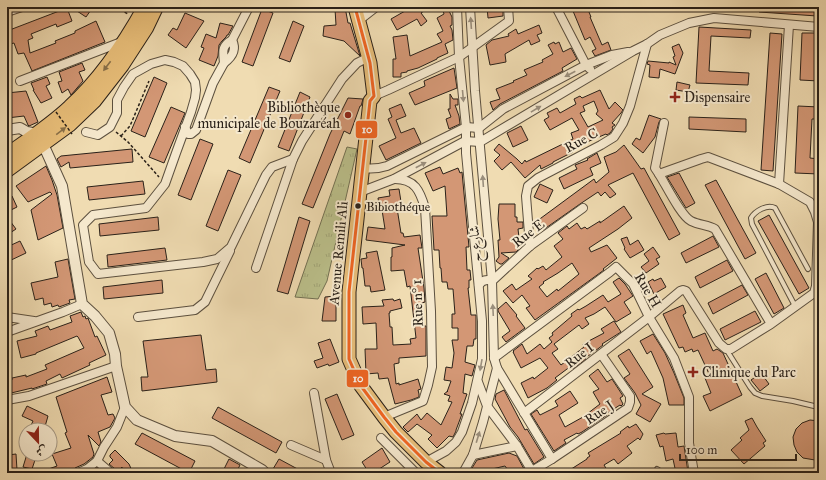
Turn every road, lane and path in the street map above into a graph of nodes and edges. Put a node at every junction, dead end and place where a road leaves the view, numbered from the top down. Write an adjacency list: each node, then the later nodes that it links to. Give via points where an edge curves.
1 (22, 7): 12 (street)
2 (116, 7): 14 (path)
3 (144, 7): 14 (highway)
4 (157, 7): 14 (highway)
5 (249, 7): 31 (street, via 232,40 233,54 224,63 213,84 196,130 188,134)
6 (354, 7): 13 (main road, Avenue Remili Ali)
7 (376, 7): 13 (street)
8 (457, 7): 22 (street)
9 (470, 7): 19 (street, شارع ح, one-way to 9)
10 (508, 7): 19 (street, via 509,21)
11 (556, 7): 23 (street)
12 (7, 12)
13 (358, 21): 21 (main road, Avenue Remili Ali)
14 (138, 22): 17 (highway); 38 (highway, one-way to 14, via 70,124 94,101 122,65)
15 (789, 25): 16 (street); 18 (street, via 714,18 690,23 660,35); 48 (street)
16 (819, 27)
17 (125, 40): 25 (street); 38 (highway, one-way to 38, via 81,97)
18 (647, 44): 20 (street); 51 (street, Rue C, via 624,123 614,137 538,178 528,186 526,196)
19 (473, 48): 22 (street); 33 (street, شارع ح)
20 (632, 51): 23 (street); 24 (street)
21 (369, 58): 27 (main road, Avenue Remili Ali); 42 (street, via 357,63 342,79)
22 (459, 58): 27 (street); 32 (street, one-way to 32)
23 (586, 65): 24 (street); 33 (street, one-way to 33, via 503,109)
24 (596, 73): 40 (street, one-way to 24)
25 (20, 81)
26 (149, 81): 37 (path, via 130,126)
27 (374, 96): 43 (main road, Avenue Remili Ali, via 370,101)
28 (56, 112): 36 (path, bridge)
29 (664, 123): 45 (street, via 655,168)
30 (110, 127): 31 (street, via 117,113 117,100 133,74 164,60 183,66 195,82 196,98); 35 (street, via 98,135); 37 (path)
31 (185, 127): 47 (street)
32 (466, 127): 33 (street); 39 (street); 43 (street, via 387,166)
33 (479, 128): 40 (street, شارع ح)
34 (7, 130): 38 (street, via 20,128)
35 (86, 132)
36 (72, 134)
37 (121, 136): 47 (path)
38 (40, 139): 41 (highway); 44 (highway); 59 (street, via 62,186)
39 (465, 141): 40 (street); 46 (street, one-way to 39); 54 (street)
40 (480, 142): 53 (street, شارع ح, one-way to 40)
41 (7, 155)
42 (293, 159): 52 (street, via 272,166); 55 (street)
43 (362, 168): 49 (main road, Avenue Remili Ali)
44 (7, 170)
45 (659, 174): 48 (street, via 708,157); 65 (street, via 684,216 715,229)
46 (394, 179): 49 (street); 79 (street, Rue n° 1, via 404,179 417,187 425,208 432,367 424,401)
47 (165, 184): 52 (street, via 146,208 93,215 83,225 89,262 98,274 203,262 217,259)
48 (779, 184): 60 (street, via 810,202 818,222 814,294)
49 (360, 192): 79 (main road, Avenue Remili Ali, via 349,292 349,359 361,386)
50 (582, 208): 51 (street, Rue E)
51 (530, 246): 57 (street, Rue E)
52 (232, 247): 62 (street, via 205,302 194,310)
53 (490, 263): 54 (street, via 483,268); 57 (street, شارع ح)
54 (477, 265): 58 (street)
55 (256, 268)
56 (808, 269): 60 (lane, via 775,208 767,207 753,214 752,224)
57 (492, 281): 58 (street, via 486,280); 69 (street, شارع ح, one-way to 57)
58 (479, 285): 72 (street, one-way to 72, via 482,359)
59 (82, 304): 64 (street); 70 (street, via 109,333)
60 (795, 307): 65 (street)
61 (7, 317): 64 (street)
62 (138, 317)
63 (649, 317): 67 (street, Rue I, via 680,291 686,291 719,343); 68 (street, Rue I); 69 (street, Rue H, via 633,284 616,267); 98 (street, Rue H, via 674,358 689,397 689,443)
64 (37, 321): 66 (street)
65 (771, 324): 67 (street, via 731,349)
66 (7, 332)
67 (726, 349): 77 (lane, via 755,393)
68 (601, 354): 78 (street, Rue I); 84 (street, Rue J, via 630,396 628,408)
69 (494, 358): 71 (street, شارع ح)
70 (116, 366): 74 (street, via 29,396); 76 (street)
71 (497, 368): 75 (street); 78 (street, شارع ح)
72 (478, 381): 75 (street); 87 (street, via 462,432 456,442)
73 (314, 393): 85 (street)
74 (7, 400)
75 (487, 406): 82 (street); 83 (street, one-way to 75)
76 (125, 407): 86 (street, via 117,427); 89 (street, via 137,420 175,436 212,441)
77 (819, 408)
78 (524, 413): 84 (street, شارع ح)
79 (384, 417): 87 (main road, Avenue Remili Ali)
80 (381, 438): 94 (street)
81 (291, 445): 85 (street)
82 (517, 446): 83 (street); 90 (street)
83 (473, 455): 96 (street)
84 (552, 458): 90 (street, Rue J)
85 (326, 460): 93 (street)
86 (97, 461): 91 (street, via 87,470); 92 (street)
87 (426, 462): 95 (main road, Avenue Remili Ali)
88 (657, 469): 97 (lane)
89 (263, 472)
90 (533, 472)
91 (78, 473)
92 (111, 473)
93 (331, 473)
94 (416, 473)
95 (440, 473)
96 (463, 473)
97 (663, 473)
98 (694, 473)

